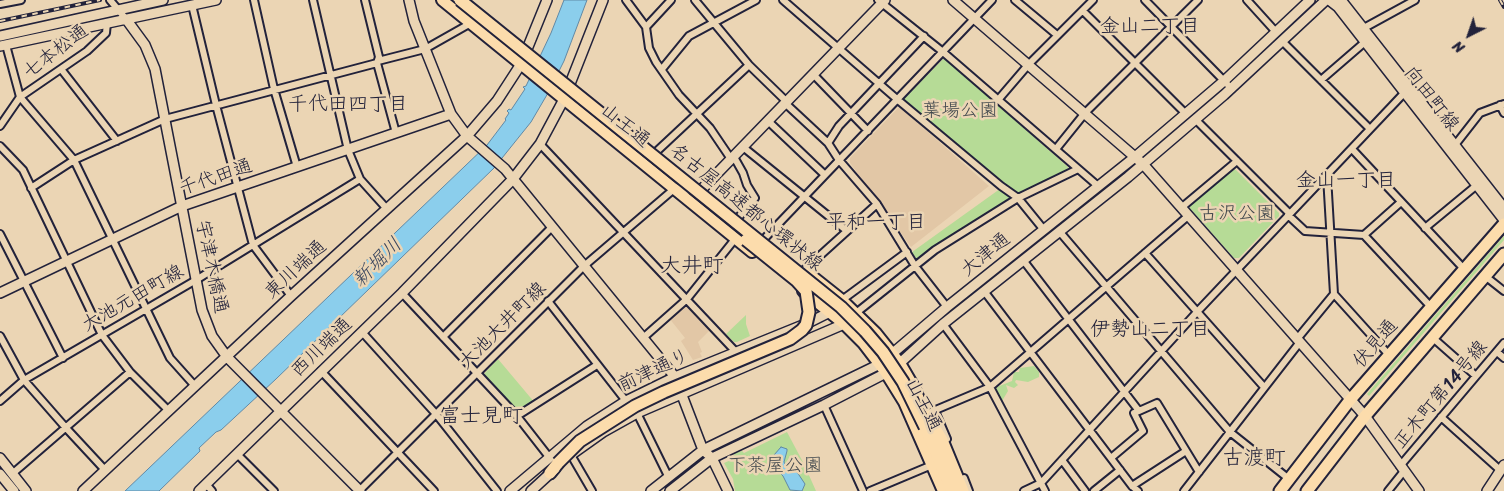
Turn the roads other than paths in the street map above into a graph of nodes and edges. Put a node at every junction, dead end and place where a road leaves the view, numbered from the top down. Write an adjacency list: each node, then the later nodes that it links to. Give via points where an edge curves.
1 (21, 0): 31 (street)
2 (110, 0): 33 (street)
3 (163, 0): 33 (street)
4 (216, 0): 32 (street)
5 (254, 0): 68 (street)
6 (313, 0): 62 (street)
7 (365, 0): 54 (street)
8 (409, 0): 52 (street)
9 (442, 0): 38 (main road, 山王通)
10 (460, 0): 109 (highway, 名古屋高速都心環状線, bridge)
11 (468, 0): 50 (main road, 山王通)
12 (547, 0): 50 (street, 東川端通)
13 (603, 0): 65 (street, 西川端通)
14 (626, 0): 40 (street)
15 (671, 0): 40 (street)
16 (695, 0): 39 (street)
17 (756, 0): 39 (street)
18 (783, 0): 51 (street)
19 (953, 0): 36 (street)
20 (992, 0): 36 (street)
21 (1015, 0): 44 (street)
22 (1093, 0): 34 (street)
23 (1146, 0): 41 (street)
24 (1247, 0): 43 (street)
25 (1310, 0): 43 (street, 大津通)
26 (1328, 0): 47 (street, 大津通); 48 (street, 向田町線, via 1338,7)
27 (1341, 0): 42 (street, 向田町線)
28 (1415, 0): 42 (street)
29 (881, 1): 46 (street); 51 (street)
30 (1196, 1): 41 (street)
31 (0, 4)
32 (192, 5): 35 (street); 76 (street)
33 (118, 10): 35 (street); 45 (street)
34 (1083, 11): 44 (street); 55 (street)
35 (126, 19): 37 (street); 83 (street, 宇津木橋通, via 151,58)
36 (974, 20): 53 (street); 57 (street)
37 (107, 23): 49 (street); 59 (street, 七本松通, via 106,33)
38 (471, 23): 52 (street); 58 (main road, 山王通)
39 (714, 24): 56 (street); 60 (street, via 689,36)
40 (646, 27): 60 (street, via 650,48)
41 (1171, 27): 55 (street); 64 (street)
42 (1364, 28): 69 (street, 向田町線)
43 (1276, 32): 64 (street, 大津通)
44 (1057, 35): 57 (street)
45 (0, 36)
46 (924, 36): 53 (street); 66 (street)
47 (1282, 41): 63 (street); 67 (street, 大津通)
48 (1365, 42): 63 (street); 69 (street, 向田町線)
49 (3, 45): 70 (street)
50 (527, 47): 58 (street, 東川端通); 65 (main road, 山王通)
51 (838, 48): 61 (street); 66 (street)
52 (425, 50): 54 (street); 80 (street)
53 (943, 52): 72 (street); 73 (street)
54 (378, 62): 62 (street); 89 (street)
55 (1135, 63): 78 (street); 82 (street)
56 (749, 65): 74 (street); 81 (street)
57 (1028, 65): 73 (street); 78 (street)
58 (525, 67): 71 (main road, 山王通); 90 (street, 東川端通)
59 (61, 69): 70 (street, 七本松通); 91 (street)
60 (662, 69): 81 (street)
61 (813, 74): 74 (street); 77 (street)
62 (329, 75): 68 (street); 99 (street)
63 (1321, 80): 87 (street)
64 (1224, 81): 67 (street); 82 (street, 大津通)
65 (571, 83): 71 (street, 西川端通); 100 (main road, 山王通)
66 (880, 83): 72 (street); 77 (street)
67 (1231, 88): 84 (street, 大津通)
68 (274, 89): 76 (street); 107 (street)
69 (1408, 90): 87 (street); 94 (street, 向田町線); 114 (street, 向田町線)
70 (20, 97): 86 (street, 七本松通); 103 (street)
71 (564, 99): 93 (street, 西川端通); 118 (main road, 山王通)
72 (898, 100): 88 (street); 121 (street)
73 (998, 100): 97 (street)
74 (786, 102): 85 (street); 92 (street)
75 (1502, 104): 79 (street); 94 (street, via 1480,113)
76 (216, 105): 83 (street); 116 (street)
77 (851, 113): 88 (street); 92 (street)
78 (1085, 113): 97 (street); 101 (street)
79 (1504, 113)
80 (451, 114): 89 (street, 千代田通); 90 (street)
81 (696, 114): 100 (street); 102 (street)
82 (1186, 114): 101 (street, 大津通)
83 (165, 119): 91 (street); 124 (street, 宇津木橋通)
84 (1195, 119): 105 (street); 106 (street, 大津通)
85 (768, 121): 96 (street); 110 (street)
86 (0, 126)
87 (1370, 129): 98 (street)
88 (868, 131): 104 (street)
89 (396, 134): 99 (street, 千代田通)
90 (467, 136): 113 (street); 127 (street, 東川端通)
91 (117, 141): 103 (street)
92 (828, 143): 104 (street)
93 (540, 144): 113 (street, 西川端通); 137 (street)
94 (1456, 145): 126 (street, 向田町線)
95 (0, 146): 117 (street, via 23,170)
96 (743, 147): 102 (street); 120 (street)
97 (1056, 149): 108 (street)
98 (1352, 149): 111 (street); 122 (street)
99 (348, 150): 107 (street, 千代田通); 112 (street)
100 (656, 152): 119 (main road, 山王通)
101 (1136, 157): 106 (street); 115 (street, 大津通)
102 (732, 158): 119 (street); 130 (street, via 744,173 755,198)
103 (74, 160): 117 (street); 141 (street)
104 (839, 160): 110 (street); 123 (street)
105 (1237, 161): 125 (street); 128 (street)
106 (1143, 164): 125 (street); 136 (street, 大津通)
107 (297, 167): 116 (street, 千代田通)
108 (1078, 169): 115 (street); 121 (street)
109 (672, 170): 233 (highway, bridge, via 675,182 806,291 809,306 806,325 790,339 635,406); 265 (highway, 名古屋高速都心環状線, bridge, via 841,306 874,341 910,395)
110 (825, 175): 120 (street)
111 (1327, 176): 128 (street); 139 (street)
112 (360, 179): 127 (street); 144 (street, 大池元田町線)
113 (513, 179): 132 (street); 162 (street, 西川端通)
114 (1477, 185): 131 (street, 向田町線); 133 (street)
115 (1098, 186): 134 (street, 大津通)
116 (238, 187): 124 (street, 千代田通); 144 (street)
117 (31, 188): 149 (street)
118 (674, 189): 119 (street); 137 (street, 大池大井町線); 142 (main road, 山王通)
119 (702, 189): 130 (main road, 山王通)
120 (804, 197): 135 (street); 143 (street)
121 (1018, 198): 134 (street); 151 (street)
122 (1401, 202): 133 (street); 140 (street)
123 (876, 204): 135 (street); 145 (street)
124 (182, 206): 141 (street, 千代田通); 156 (street, 宇津木橋通)
125 (1181, 208): 129 (street)
126 (1504, 208)
127 (387, 209): 164 (street, 東川端通)
128 (1289, 215): 139 (street, via 1305,231); 154 (street)
129 (1188, 216): 146 (street); 154 (street)
130 (738, 218): 143 (main road, 山王通)
131 (1504, 222): 152 (highway, 伏見通)
132 (552, 227): 150 (street); 180 (street)
133 (1425, 228): 152 (street)
134 (1044, 230): 169 (street, 大津通)
135 (847, 231): 153 (street)
136 (1059, 231): 148 (street, 大津通); 158 (street)
137 (624, 232): 150 (street, 大池大井町線); 165 (street)
138 (0, 234): 157 (street)
139 (1330, 234): 140 (street); 163 (street)
140 (1364, 235): 168 (street)
141 (113, 239): 149 (street, 千代田通); 170 (street)
142 (735, 239): 165 (street); 171 (main road, 山王通)
143 (764, 239): 153 (main road, 山王通)
144 (253, 246): 156 (street, 大池元田町線); 164 (street)
145 (907, 252): 151 (street); 166 (street)
146 (1145, 253): 158 (street); 172 (street)
147 (1504, 254): 155 (highway, 伏見通)
148 (1023, 260): 159 (street, 大津通); 174 (street)
149 (66, 262): 157 (street, 千代田通); 178 (street)
150 (584, 266): 167 (street, 大池大井町線); 181 (street)
151 (915, 266): 169 (street); 173 (street)
152 (1464, 269): 168 (highway, 伏見通)
153 (804, 270): 166 (main road, 山王通)
154 (1237, 271): 172 (street); 183 (street)
155 (1486, 276): 160 (street); 182 (highway, 伏見通)
156 (196, 280): 170 (street, 大池元田町線); 191 (street, 宇津木橋通, via 206,323 217,345)
157 (24, 282): 161 (street, 千代田通); 192 (street)
158 (1106, 287): 174 (street); 187 (street)
159 (984, 291): 176 (street, 大津通); 186 (street)
160 (1504, 291)
161 (0, 293)
162 (402, 294): 177 (street, 西川端通); 180 (street)
163 (1334, 294): 183 (street); 190 (street)
164 (291, 296): 191 (street, 東川端通)
165 (687, 299): 181 (street); 185 (street)
166 (842, 300): 173 (main road, 山王通)
167 (548, 301): 196 (street); 199 (street, 大池大井町線)
168 (1431, 307): 190 (highway, 伏見通)
169 (947, 308): 189 (street, 大津通)
170 (146, 309): 178 (street, 大池元田町線); 204 (street, via 170,358)
171 (830, 312): 175 (main road, 山王通); 185 (street, 前津通り)
172 (1197, 312): 187 (street); 205 (street)
173 (856, 313): 189 (main road, 山王通)
174 (1069, 319): 186 (street); 207 (street)
175 (844, 324): 195 (main road, 山王通); 208 (street, 前津通り)
176 (943, 324): 194 (street, 大津通); 206 (street)
177 (362, 332): 197 (street, 西川端通); 218 (street)
178 (102, 335): 192 (street, 大池元田町線); 198 (street)
179 (0, 336): 203 (street)
180 (443, 337): 199 (street)
181 (643, 338): 202 (street)
182 (1433, 338): 201 (street); 220 (highway, 伏見通)
183 (1299, 341): 205 (street); 210 (street)
184 (1504, 343): 188 (street, 正木町第14号線)
185 (736, 352): 202 (street, 前津通り)
186 (1031, 352): 206 (street); 223 (street)
187 (1162, 352): 207 (street); 224 (street)
188 (1497, 352): 193 (street); 201 (street, 正木町第14号線)
189 (892, 354): 194 (main road, 山王通); 195 (street, 大津通)
190 (1390, 355): 210 (highway, 伏見通)
191 (227, 356): 204 (street, 東川端通); 213 (street, 宇津木橋通)
192 (63, 358): 203 (street, 大池元田町線)
193 (1504, 358)
194 (900, 363): 200 (street, 大津通); 216 (main road, 山王通)
195 (880, 364): 200 (main road, 山王通); 225 (street, 大津通)
196 (597, 365): 211 (street); 219 (street)
197 (321, 371): 213 (street, 西川端通); 227 (street)
198 (130, 372): 215 (street); 222 (street)
199 (477, 373): 218 (street, 大池大井町線); 219 (street)
200 (886, 373): 212 (street, 大津通); 235 (main road, 山王通, via 904,402)
201 (1476, 376): 221 (street, 正木町第14号線)
202 (675, 378): 208 (street); 211 (street, 前津通り)
203 (24, 380): 209 (street, 大池元田町線); 222 (street)
204 (195, 386): 215 (street, 東川端通)
205 (1264, 387): 224 (street)
206 (990, 388): 216 (street); 245 (street)
207 (1125, 392): 214 (street); 223 (street)
208 (680, 393): 217 (street, 前津通り); 225 (street)
209 (0, 399)
210 (1350, 400): 220 (street); 244 (highway, 伏見通)
211 (626, 401): 233 (street, 前津通り, via 587,426)
212 (824, 405): 231 (street, 大津通); 262 (street)
213 (281, 410): 228 (street, 西川端通); 253 (street)
214 (1139, 410): 226 (street, via 1157,403); 232 (street, via 1134,413 1143,431)
215 (169, 411): 238 (street, 東川端通)
216 (930, 412): 266 (main road, 山王通); 267 (highway); 268 (street, 山王通)
217 (637, 413): 229 (street, 前津通り); 243 (street)
218 (436, 414): 227 (street, 大池大井町線); 255 (street)
219 (517, 416): 233 (street)
220 (1364, 416): 237 (street); 276 (highway, 伏見通)
221 (1441, 417): 236 (street); 237 (street, 正木町第14号線)
222 (66, 428): 238 (street); 242 (street)
223 (1090, 430): 232 (street); 234 (street)
224 (1230, 432): 240 (street); 244 (street)
225 (703, 450): 231 (street); 243 (street, 大津通)
226 (1186, 451): 240 (street); 246 (street)
227 (398, 452): 253 (street, 大池大井町線); 254 (street)
228 (237, 454): 247 (street, 西川端通); 252 (street)
229 (571, 455): 241 (street, 前津通り); 258 (street)
230 (0, 458): 242 (street)
231 (712, 458): 260 (street, 大津通); 261 (street)
232 (1111, 458): 239 (street)
233 (553, 460): 241 (highway); 256 (street, 前津通り)
234 (1062, 460): 245 (street); 271 (street)
235 (932, 465): 263 (street); 264 (main road, 山王通)
236 (1502, 468): 248 (street)
237 (1402, 469): 277 (street, 正木町第14号線); 278 (street)
238 (105, 470): 251 (street, 東川端通)
239 (1120, 470): 246 (street); 272 (street)
240 (1199, 472): 274 (street)
241 (550, 473): 257 (street, 前津通り)
242 (4, 478): 249 (street); 250 (street)
243 (669, 478): 259 (street, 大津通)
244 (1289, 479): 275 (highway, 伏見通)
245 (1041, 483): 269 (street); 270 (street)
246 (1132, 486): 273 (street)
247 (206, 489)
248 (1490, 490)
249 (14, 491)
250 (26, 491)
251 (83, 491)
252 (274, 491)
253 (360, 491)
254 (434, 491)
255 (497, 491)
256 (510, 491)
257 (530, 491)
258 (592, 491)
259 (651, 491)
260 (670, 491)
261 (728, 491)
262 (863, 491)
263 (870, 491)
264 (943, 491)
265 (952, 491)
266 (959, 491)
267 (963, 491)
268 (969, 491)
269 (1024, 491)
270 (1045, 491)
271 (1085, 491)
272 (1094, 491)
273 (1138, 491)
274 (1184, 491)
275 (1280, 491)
276 (1307, 491)
277 (1388, 491)
278 (1418, 491)

